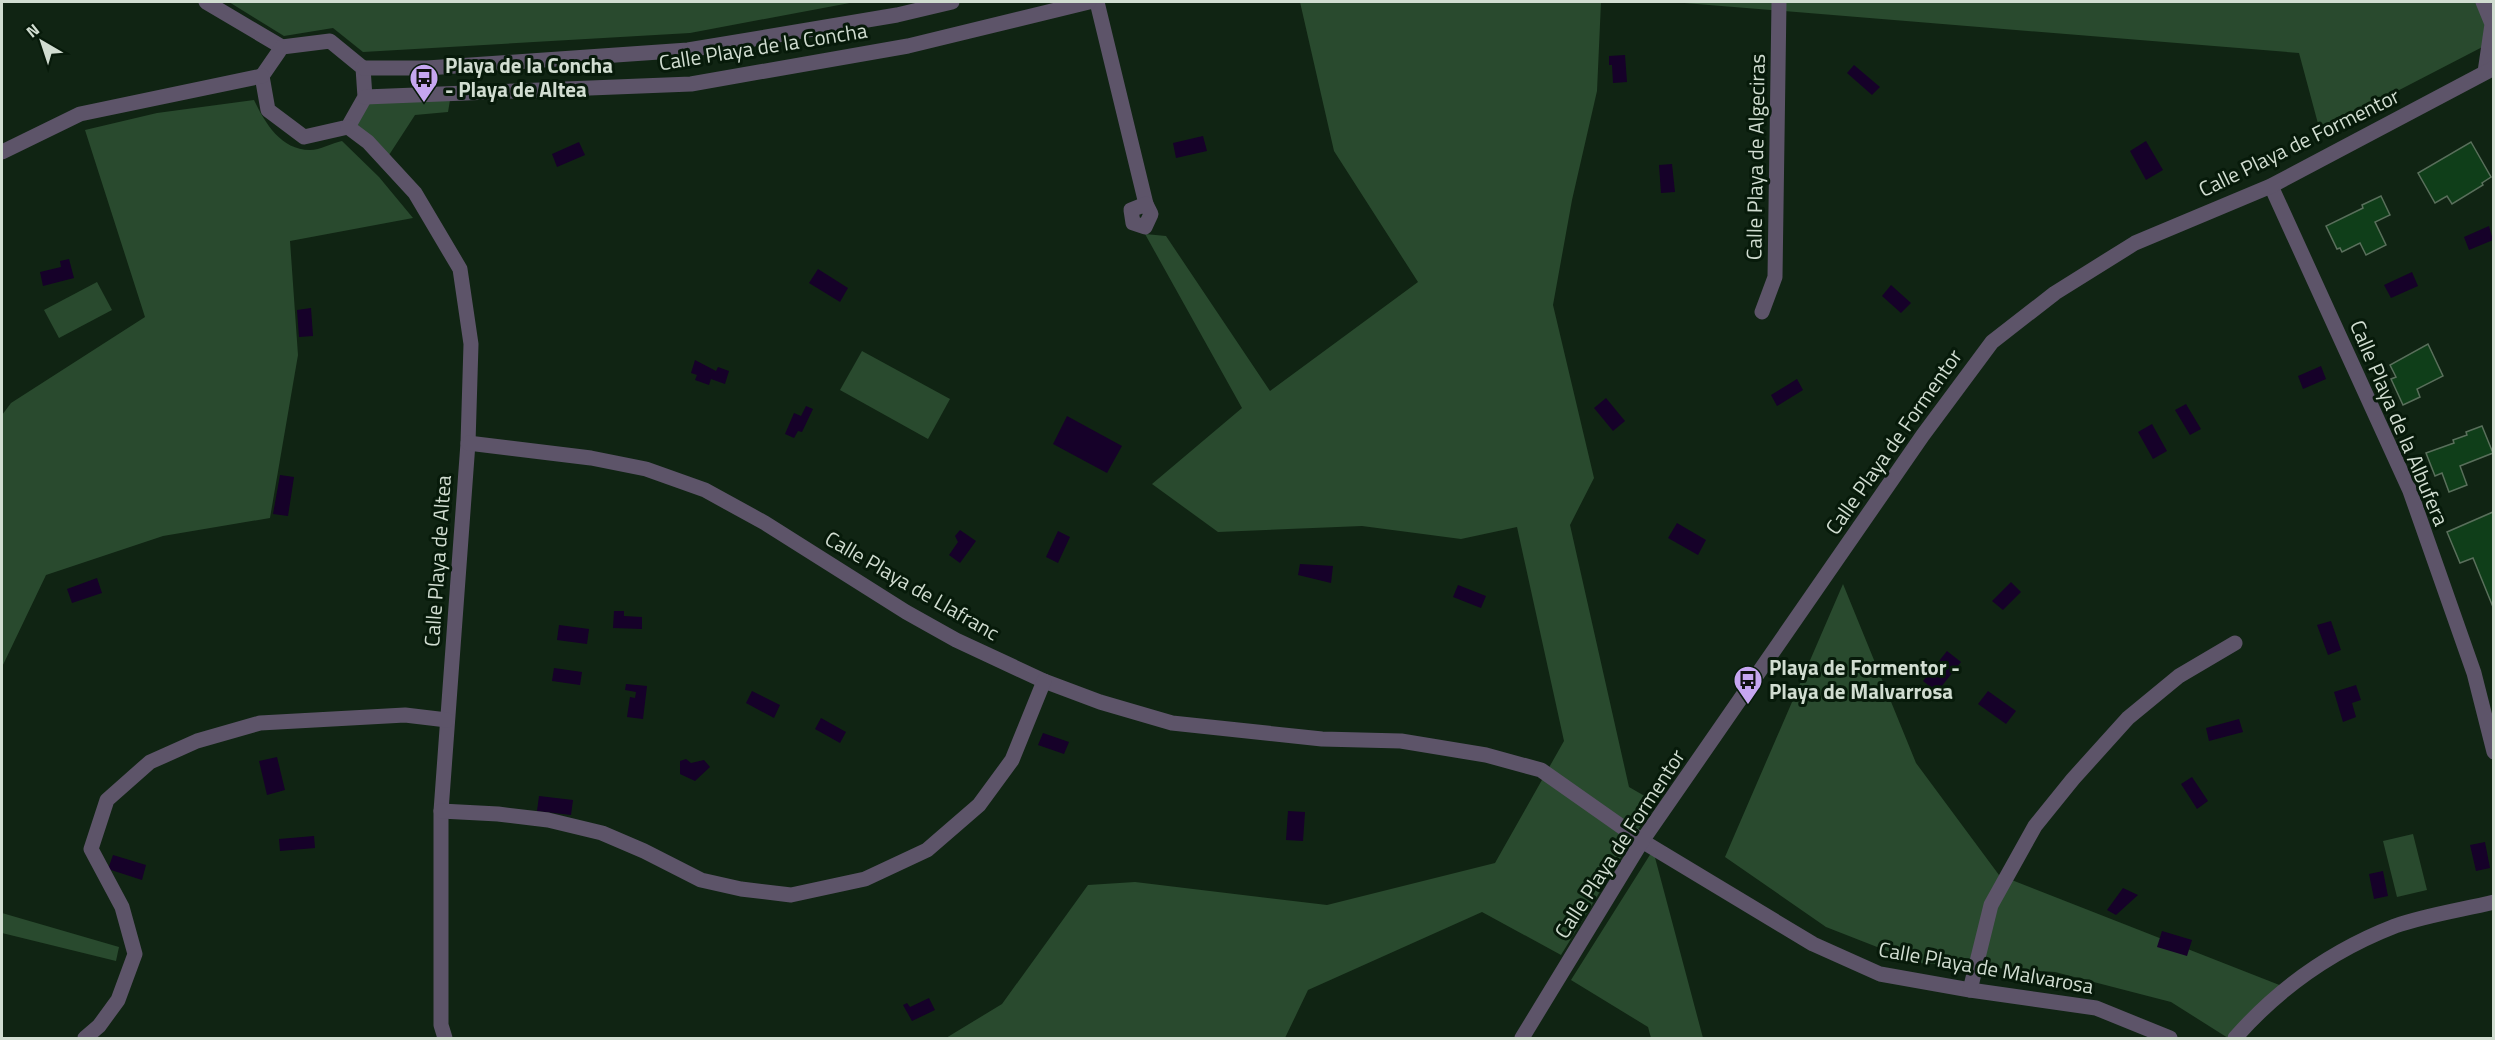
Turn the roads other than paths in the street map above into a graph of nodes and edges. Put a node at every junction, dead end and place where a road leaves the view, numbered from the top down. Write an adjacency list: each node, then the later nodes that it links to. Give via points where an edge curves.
1 (206, 2): 7 (street)
2 (952, 2): 8 (street, Calle Playa de la Concha, via 688,50 427,68)
3 (1089, 2): 11 (street, Calle Playa de la Concha, via 908,46 691,84)
4 (1096, 2): 15 (street)
5 (1779, 2): 16 (street, Calle Playa de Algeciras, via 1775,277)
6 (2483, 2): 9 (street, Calle Playa de Formentor, via 2493,24)
7 (282, 47): 8 (street, via 330,40); 10 (street)
8 (363, 68): 11 (street)
9 (2489, 70): 14 (street, Calle Playa de Formentor)
10 (262, 76): 12 (street, via 268,110 304,137); 13 (street, via 80,114)
11 (365, 97): 12 (street)
12 (348, 127): 17 (street, Calle Playa de Altea, via 368,142 415,193 460,269 471,344)
13 (2, 152)
14 (2271, 186): 21 (street, Calle Playa de la Albufera, via 2410,491 2474,673); 23 (street, Calle Playa de Formentor, via 2135,243 2055,293 1992,342 1923,435)
15 (1146, 204)
16 (1762, 312)
17 (468, 443): 19 (street, Calle Playa de Llafranc, via 591,458 646,469 705,490 916,618); 20 (street, Calle Playa de Altea)
18 (2235, 643): 25 (street, via 2180,676 2128,718 2036,826 1991,905)
19 (1044, 681): 22 (street, via 1012,760 979,806 927,850 865,879 790,895 741,889 701,880 602,833 498,813); 23 (street, Calle Playa de Llafranc, via 1172,723 1322,739 1401,741 1486,755 1541,770)
20 (447, 720): 22 (street, Calle Playa de Altea); 26 (street, via 405,715 260,723 197,741 150,762 107,800 91,849 122,907 135,954 118,1000)
21 (2493, 752)
22 (441, 811): 27 (street, Calle Playa de Altea, via 441,1025)
23 (1642, 842): 25 (street, Calle Playa de Malvarosa, via 1813,944 1880,974); 28 (street, Calle Playa de Formentor)
24 (2493, 902): 30 (street, via 2397,926 2353,945 2298,978)
25 (1970, 990): 29 (street, Calle Playa de Malvarosa, via 2096,1008)
26 (85, 1038)
27 (445, 1038)
28 (1522, 1038)
29 (2170, 1038)
30 (2235, 1038)

